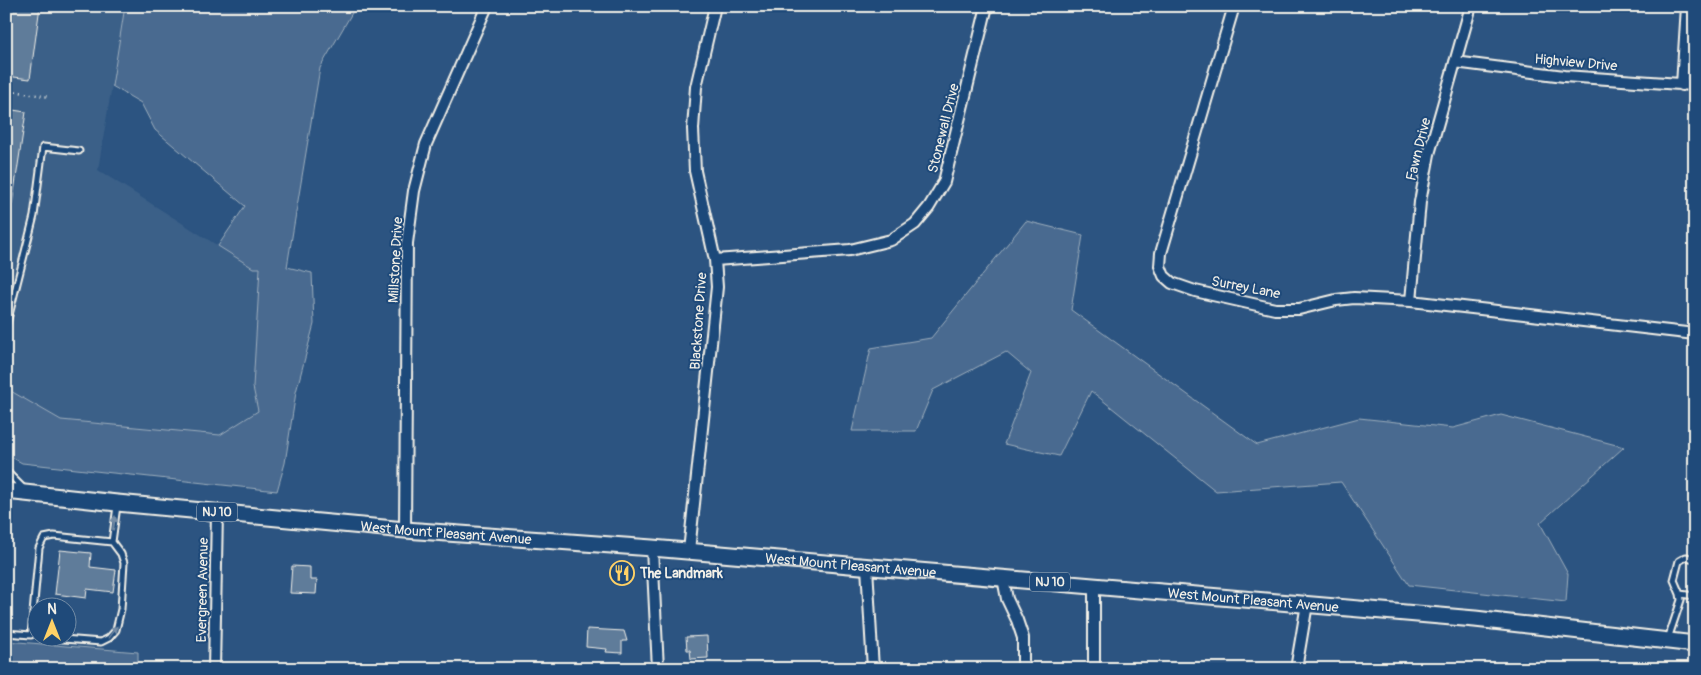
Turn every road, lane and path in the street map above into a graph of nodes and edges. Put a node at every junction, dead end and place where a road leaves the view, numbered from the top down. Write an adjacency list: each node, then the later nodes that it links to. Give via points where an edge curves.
1 (487, 6): 22 (street, Millstone Drive, via 426,144 414,191 407,243)
2 (715, 6): 13 (street, Blackstone Drive, via 696,87 693,129 694,171)
3 (987, 6): 13 (street, Stonewall Drive, via 944,182 930,207 915,224 890,240 850,250)
4 (1234, 6): 14 (street, Surrey Lane, via 1160,253 1164,276 1172,283 1195,291 1275,309 1299,309 1354,298)
5 (1470, 6): 7 (street, Fawn Drive)
6 (1687, 6): 8 (street)
7 (1455, 62): 8 (street, Highview Drive, via 1564,76); 14 (street, Fawn Drive, via 1429,154 1420,202)
8 (1682, 84): 9 (street, Highview Drive)
9 (1695, 85)
10 (6, 90): 11 (path)
11 (50, 96)
12 (79, 152): 15 (lane, via 43,147 34,216)
13 (715, 260): 25 (street, Blackstone Drive, via 717,287)
14 (1411, 301): 16 (street, Surrey Lane)
15 (6, 327)
16 (1695, 334)
17 (6, 471): 19 (lane)
18 (6, 491): 19 (main road, West Mount Pleasant Avenue / NJ 10)
19 (29, 494): 20 (main road, West Mount Pleasant Avenue / NJ 10)
20 (117, 503): 21 (main road, West Mount Pleasant Avenue / NJ 10); 23 (lane, one-way to 20)
21 (217, 512): 22 (main road, West Mount Pleasant Avenue / NJ 10); 39 (street, Evergreen Avenue)
22 (404, 530): 24 (main road, West Mount Pleasant Avenue / NJ 10)
23 (112, 542): 32 (lane, via 49,536 39,548); 36 (lane, one-way to 23, via 101,642 116,630 122,609 124,563)
24 (652, 548): 25 (main road, West Mount Pleasant Avenue / NJ 10); 40 (street)
25 (689, 551): 27 (main road, West Mount Pleasant Avenue / NJ 10)
26 (1695, 559): 30 (lane, via 1686,557 1679,561 1674,580)
27 (867, 567): 28 (main road, West Mount Pleasant Avenue / NJ 10); 41 (street)
28 (1003, 578): 29 (main road, West Mount Pleasant Avenue / NJ 10); 42 (street, via 1006,599 1023,638)
29 (1094, 586): 33 (main road, West Mount Pleasant Avenue / NJ 10); 43 (street)
30 (1680, 594): 31 (lane); 37 (lane, via 1681,600)
31 (1695, 596)
32 (34, 598)
33 (1307, 604): 37 (main road, West Mount Pleasant Avenue / NJ 10); 44 (street)
34 (6, 633): 35 (lane)
35 (28, 636)
36 (78, 640)
37 (1667, 641): 38 (main road, West Mount Pleasant Avenue / NJ 10)
38 (1695, 644)
39 (214, 669)
40 (658, 669)
41 (873, 669)
42 (1023, 669)
43 (1094, 669)
44 (1296, 669)

